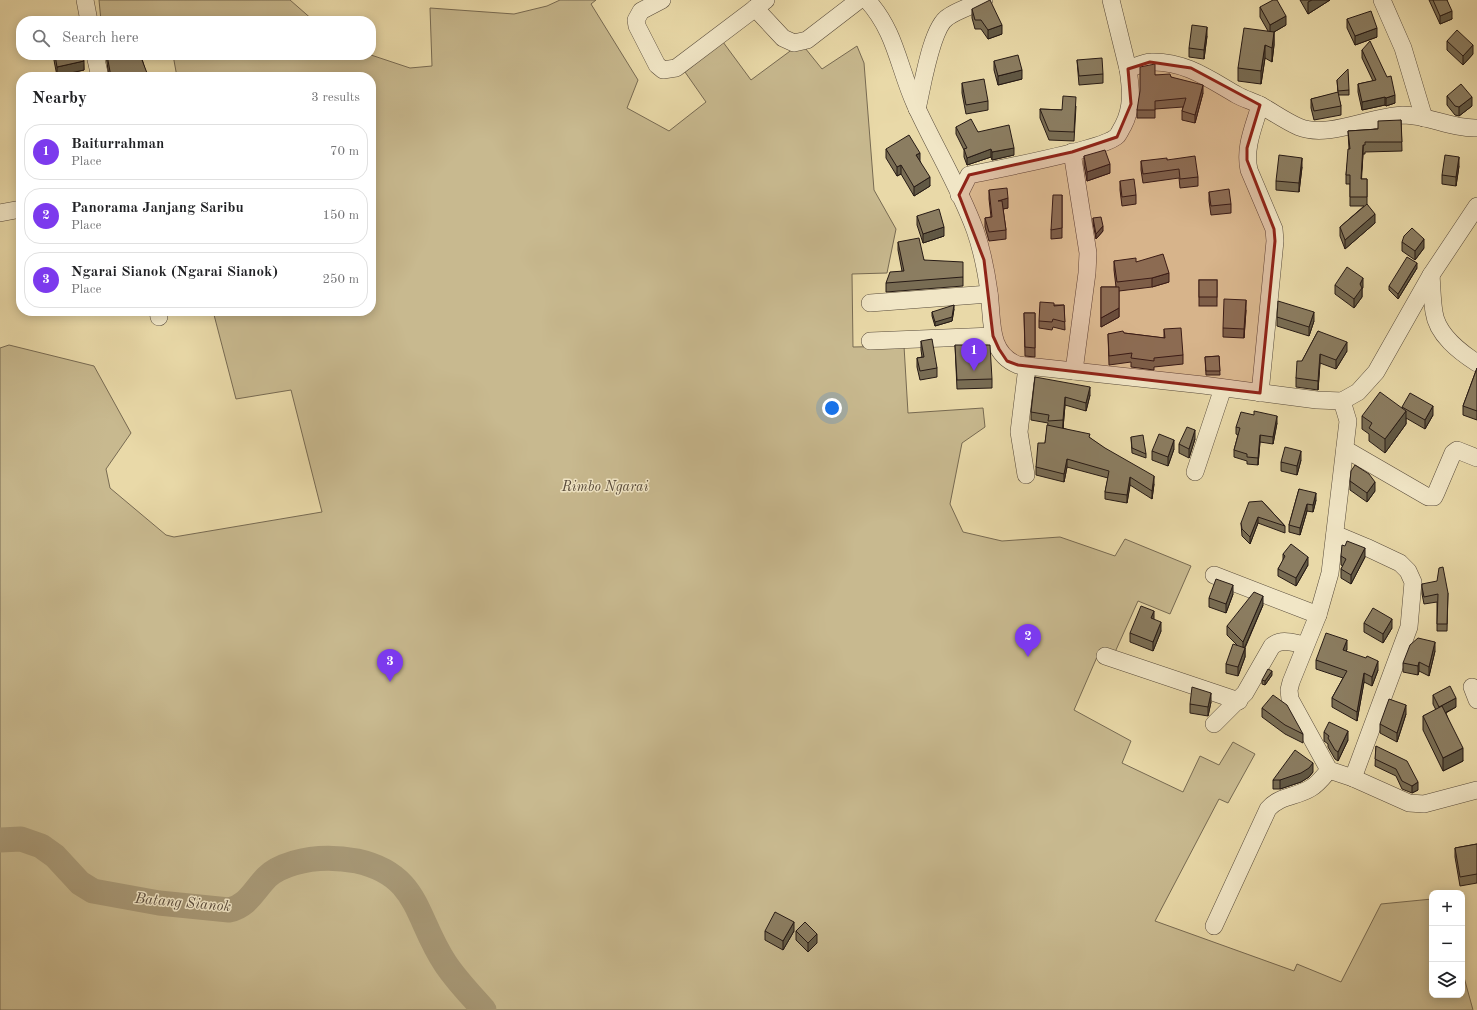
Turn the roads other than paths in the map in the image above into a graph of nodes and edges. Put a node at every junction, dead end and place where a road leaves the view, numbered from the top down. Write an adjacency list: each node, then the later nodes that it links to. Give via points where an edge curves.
1 (85, 0): 9 (street)
2 (662, 0): 8 (street, via 642,12 636,20 657,65 663,70 676,68)
3 (858, 0): 8 (street, via 807,40 794,43 783,38)
4 (867, 0): 14 (street, via 892,35)
5 (984, 0): 14 (street, via 947,17 941,24 934,39)
6 (1111, 0): 11 (street)
7 (1382, 0): 15 (street, via 1403,48)
8 (760, 4)
9 (88, 16)
10 (96, 60): 12 (street)
11 (1128, 69): 13 (street, via 1150,62 1171,63 1191,68); 17 (street, via 1131,104 1117,137 1100,145)
12 (99, 72)
13 (1260, 105): 15 (street, via 1300,128 1321,132 1404,115); 33 (street, via 1247,148 1247,160 1274,229 1275,241)
14 (917, 109): 19 (street)
15 (1424, 118): 16 (street, via 1465,128)
16 (1477, 128)
17 (1072, 152): 18 (street); 31 (street, via 1088,253)
18 (969, 175): 19 (street); 20 (street)
19 (952, 178): 20 (street)
20 (959, 195): 25 (street, via 982,254)
21 (1477, 206): 24 (street)
22 (16, 210): 23 (street)
23 (0, 213)
24 (1431, 275): 29 (street, via 1434,314 1444,334 1462,354); 34 (street, via 1376,372 1358,392)
25 (989, 294): 26 (street); 27 (street)
26 (870, 303)
27 (993, 336): 28 (street); 30 (street, via 1007,361)
28 (870, 341)
29 (1477, 363)
30 (1027, 367): 31 (street); 38 (street, via 1019,432)
31 (1074, 371): 32 (street)
32 (1224, 388): 33 (street); 37 (street)
33 (1260, 393): 34 (street)
34 (1342, 401): 35 (street, via 1348,421)
35 (1345, 449): 36 (street, via 1428,497 1436,493 1453,453 1457,450 1462,451); 39 (street)
36 (1477, 458)
37 (1195, 472)
38 (1026, 475)
39 (1335, 534): 41 (street, via 1330,573); 47 (street, via 1400,563 1408,571 1413,582 1409,627)
40 (1214, 575): 41 (street)
41 (1318, 615): 42 (street)
42 (1305, 645): 44 (street, via 1283,640 1276,642); 46 (street, via 1289,690 1294,708)
43 (1105, 656): 44 (street)
44 (1240, 701): 45 (street)
45 (1214, 724)
46 (1329, 770): 47 (street); 49 (street, via 1310,789 1283,798 1268,809)
47 (1353, 778): 48 (street, via 1409,803 1424,804)
48 (1477, 790)
49 (1214, 926)

